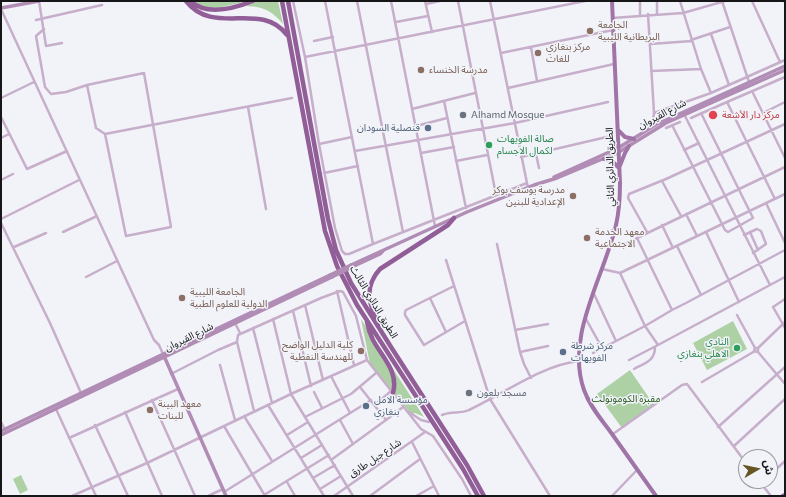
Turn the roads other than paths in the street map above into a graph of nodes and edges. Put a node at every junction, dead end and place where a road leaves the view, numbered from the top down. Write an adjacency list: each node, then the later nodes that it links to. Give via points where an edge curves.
1 (39, 1): 23 (main road); 30 (street)
2 (187, 1): 3 (highway, via 200,8 212,10 235,7); 22 (highway, via 198,11 209,13)
3 (253, 1)
4 (282, 1): 46 (highway, الطريق الدائري الثالث)
5 (288, 1): 214 (highway, الطريق الدائري الثالث, via 332,236 347,276)
6 (293, 1): 52 (street)
7 (325, 1): 41 (street)
8 (357, 1): 48 (street)
9 (391, 1): 34 (street)
10 (440, 1): 20 (street)
11 (458, 1): 35 (street)
12 (490, 1): 31 (street)
13 (585, 1): 31 (street)
14 (612, 1): 29 (main road, الطريق الدائري الثاني)
15 (640, 1): 27 (street)
16 (657, 1): 26 (street)
17 (680, 1): 24 (street)
18 (723, 1): 24 (street); 36 (street)
19 (752, 1): 54 (street)
20 (426, 2): 28 (street)
21 (102, 5): 30 (street)
22 (251, 8)
23 (1, 9): 63 (street)
24 (683, 12): 26 (street); 44 (street)
25 (648, 14): 26 (street); 27 (street); 47 (street)
26 (657, 14)
27 (640, 15): 29 (street)
28 (428, 16): 34 (street); 39 (street)
29 (612, 18): 38 (main road, الطريق الدائري الثاني)
30 (42, 19): 32 (street); 37 (street)
31 (494, 19): 35 (street); 51 (street)
32 (36, 20)
33 (278, 20): 46 (highway)
34 (396, 22): 42 (street)
35 (462, 26): 39 (street); 69 (street)
36 (730, 27): 40 (street); 60 (street)
37 (44, 29): 45 (street, via 46,46); 65 (street, via 36,36 44,87 51,94)
38 (612, 30): 49 (street); 55 (main road, الطريق الدائري الثاني)
39 (432, 32): 42 (street)
40 (710, 34): 44 (street); 66 (street)
41 (333, 37): 43 (street); 50 (street)
42 (399, 38): 48 (street); 78 (street)
43 (314, 41)
44 (692, 41): 47 (street); 57 (street)
45 (62, 43)
46 (290, 43): 204 (highway, الطريق الدائري الثالث, via 325,231 334,259)
47 (650, 44): 59 (street)
48 (366, 45): 50 (street); 108 (street)
49 (531, 47): 51 (street); 62 (street)
50 (336, 51): 52 (street); 101 (street)
51 (501, 53): 67 (street)
52 (305, 57): 107 (street)
53 (785, 60): 54 (street)
54 (780, 62): 60 (street)
55 (614, 64): 62 (street); 95 (main road, الطريق الدائري الثاني)
56 (785, 66): 64 (main road, شارع القيروان)
57 (701, 68): 59 (street); 70 (street)
58 (785, 70): 64 (main road, شارع القيروان)
59 (651, 71): 79 (street)
60 (747, 77): 64 (street); 66 (street)
61 (785, 77): 68 (street)
62 (537, 81): 67 (street)
63 (34, 82): 71 (street); 115 (street)
64 (750, 84): 80 (main road, شارع القيروان)
65 (87, 85): 88 (street, via 144,72); 98 (street, via 96,128)
66 (729, 85): 70 (street)
67 (508, 88): 87 (street)
68 (752, 91): 75 (street); 82 (street)
69 (475, 93): 73 (street); 93 (street)
70 (711, 93): 79 (street)
71 (1, 98)
72 (292, 98): 77 (street)
73 (444, 101): 78 (street); 84 (street)
74 (608, 102): 87 (street)
75 (727, 102): 81 (street); 105 (street)
76 (785, 102): 82 (street)
77 (248, 107): 88 (street); 147 (street)
78 (412, 109): 91 (street)
79 (654, 113): 92 (street)
80 (684, 113): 92 (main road, شارع القيروان); 106 (street); 110 (main road, شارع القيروان)
81 (702, 113): 85 (street); 118 (street)
82 (763, 113): 96 (street)
83 (1, 118): 97 (street)
84 (447, 118): 91 (street); 99 (street)
85 (691, 118)
86 (680, 122): 90 (street)
87 (515, 123): 93 (street); 121 (street)
88 (153, 124): 98 (street); 98 (street, via 171,227 126,236)
89 (785, 124): 96 (street)
90 (672, 125): 94 (street); 114 (street)
91 (416, 126): 104 (street)
92 (652, 126): 103 (main road, شارع القيروان)
93 (482, 128): 99 (street); 120 (street)
94 (666, 128)
95 (618, 130): 103 (main road, via 625,137); 113 (main road, الطريق الدائري الثاني)
96 (771, 130): 105 (street); 112 (street)
97 (9, 134): 102 (street); 115 (street, via 27,169)
98 (105, 134)
99 (451, 135): 104 (street); 111 (street)
100 (611, 136): 119 (street)
101 (352, 137): 107 (street); 116 (street)
102 (1, 138)
103 (634, 139): 113 (main road, شارع القيروان)
104 (419, 140): 108 (street); 117 (street)
105 (746, 141): 118 (street); 133 (street)
106 (698, 143): 114 (street); 124 (street)
107 (319, 144): 131 (street)
108 (386, 145): 116 (street); 164 (street)
109 (785, 145): 112 (street)
110 (629, 146): 113 (main road, شارع القيروان); 130 (main road)
111 (454, 147): 117 (street); 125 (street)
112 (780, 147): 122 (street)
113 (619, 150): 123 (main road, شارع القيروان); 130 (main road, الطريق الدائري الثاني); 136 (main road, شارع القيروان)
114 (684, 150): 127 (street)
115 (66, 151): 135 (street)
116 (355, 151): 126 (street)
117 (421, 153): 156 (street)
118 (721, 153): 124 (street); 139 (street)
119 (536, 154): 121 (street); 129 (street)
120 (487, 155): 125 (street); 141 (street)
121 (521, 157): 138 (street)
122 (785, 158)
123 (604, 159): 130 (main road, via 611,160); 136 (main road, شارع القيروان)
124 (707, 160): 127 (street); 142 (street)
125 (456, 161): 146 (street)
126 (358, 166): 131 (street); 172 (street)
127 (692, 166): 137 (street); 144 (street)
128 (785, 167): 133 (street)
129 (539, 168)
130 (619, 168): 186 (main road, الطريق الدائري الثاني, via 618,214)
131 (324, 173): 172 (street, via 342,251 349,254)
132 (13, 174): 134 (street)
133 (764, 177): 139 (street); 143 (street)
134 (1, 180)
135 (79, 180): 151 (street); 155 (street)
136 (548, 180): 138 (main road, شارع القيروان)
137 (662, 181): 152 (street); 165 (street, via 628,196)
138 (528, 185): 141 (street); 149 (main road, شارع القيروان)
139 (739, 189): 142 (street); 148 (street)
140 (785, 194): 143 (street)
141 (496, 195): 146 (street)
142 (724, 195): 144 (street); 154 (street)
143 (775, 199): 145 (street)
144 (710, 202): 150 (street); 158 (street)
145 (766, 204): 148 (street); 171 (street)
146 (466, 207): 149 (street); 156 (street)
147 (266, 209)
148 (750, 211): 154 (street); 161 (street, via 752,219)
149 (467, 212): 153 (main road, شارع القيروان)
150 (686, 214): 152 (street); 169 (street)
151 (97, 216): 163 (street); 184 (street)
152 (681, 216): 159 (street)
153 (454, 218): 160 (main road, شارع القيروان); 214 (highway, via 376,274 371,285 370,298)
154 (735, 218): 158 (street); 161 (street)
155 (1, 219)
156 (434, 220): 160 (street); 164 (street)
157 (1, 223): 176 (street)
158 (722, 224): 161 (street, via 727,232); 166 (street)
159 (662, 225): 165 (street); 177 (street)
160 (435, 226): 188 (main road, شارع القيروان, bridge, via 383,251 378,251)
161 (739, 226): 168 (street)
162 (46, 232): 176 (street)
163 (63, 232)
164 (403, 232): 172 (street)
165 (647, 232): 170 (street)
166 (706, 232): 169 (street); 191 (street)
167 (750, 232): 168 (street); 178 (street); 178 (street, via 759,229 766,242 766,246)
168 (744, 235): 180 (street)
169 (697, 236): 175 (street)
170 (637, 238): 174 (street); 183 (street)
171 (785, 243)
172 (373, 244)
173 (497, 244): 216 (street)
174 (621, 246)
175 (677, 246): 177 (street); 196 (street)
176 (14, 248): 249 (street)
177 (673, 248): 183 (street)
178 (758, 250): 180 (street)
179 (784, 251): 181 (street); 185 (street)
180 (753, 253): 185 (street)
181 (785, 255)
182 (446, 260): 193 (street)
183 (647, 260): 187 (street); 201 (street)
184 (118, 261): 189 (street); 228 (street)
185 (759, 265): 191 (street); 192 (street)
186 (602, 269): 187 (street); 195 (main road, الطريق الدائري الثاني)
187 (620, 273): 212 (street)
188 (331, 276): 209 (main road, شارع القيروان); 228 (main road, شارع القيروان)
189 (86, 277)
190 (785, 277): 192 (street)
191 (729, 281): 196 (street); 199 (street)
192 (770, 285): 199 (street)
193 (454, 286): 197 (street); 207 (street)
194 (337, 291): 200 (street); 229 (street, via 343,292 354,311); 232 (street)
195 (594, 293): 206 (main road, الطريق الدائري الثاني); 219 (street)
196 (701, 295): 201 (street)
197 (430, 298): 217 (street); 217 (street, via 406,310 405,315 424,345)
198 (785, 299): 211 (street, via 773,307)
199 (739, 302): 221 (street)
200 (305, 305): 202 (street); 241 (street)
201 (672, 310): 212 (street)
202 (293, 311): 205 (street); 244 (street)
203 (737, 315): 225 (street)
204 (366, 318): 248 (highway, via 373,340 392,371); 328 (highway, الطريق الدائري الثالث, via 463,468)
205 (273, 319): 213 (street); 250 (street)
206 (586, 319): 224 (street); 231 (main road, الطريق الدائري الثاني, via 580,342)
207 (465, 321): 217 (street); 255 (street)
208 (785, 322): 211 (street)
209 (235, 324): 218 (street); 228 (main road, شارع القيروان)
210 (548, 324): 216 (street)
211 (782, 325): 215 (street); 225 (street)
212 (645, 326): 219 (street); 221 (street)
213 (253, 328): 218 (street); 256 (street)
214 (378, 328): 329 (highway, الطريق الدائري الثالث, via 467,465)
215 (785, 328)
216 (515, 330): 226 (street)
217 (446, 332)
218 (240, 333): 220 (street)
219 (616, 341): 224 (street)
220 (237, 342): 237 (street); 262 (street)
221 (658, 345): 223 (street)
222 (548, 346): 226 (street)
223 (655, 347): 230 (street); 235 (street, via 652,359)
224 (602, 348): 227 (street)
225 (757, 350): 238 (street); 242 (street)
226 (520, 352): 240 (street)
227 (593, 352)
228 (163, 356): 237 (main road); 249 (main road, شارع القيروان); 261 (main road, شارع القيروان)
229 (367, 360): 232 (street); 236 (street)
230 (629, 360)
231 (579, 361): 240 (street, via 561,364); 281 (main road, الطريق الدائري الثاني, via 585,391)
232 (354, 365): 239 (street)
233 (220, 366): 269 (street)
234 (785, 367): 238 (street)
235 (634, 368)
236 (376, 373): 245 (street); 248 (street)
237 (171, 374): 246 (main road)
238 (777, 375): 243 (street); 277 (street)
239 (331, 376): 241 (street); 252 (street)
240 (531, 378): 255 (street)
241 (324, 380): 244 (street)
242 (702, 382)
243 (785, 384)
244 (311, 386): 250 (street)
245 (360, 387): 252 (street); 254 (street)
246 (178, 389): 253 (street); 285 (main road)
247 (314, 392): 260 (street)
248 (392, 392): 258 (street); 259 (street)
249 (82, 394): 278 (main road, شارع القيروان)
250 (291, 394): 256 (street); 268 (street)
251 (785, 398): 289 (street)
252 (342, 399): 260 (street); 265 (street)
253 (152, 400): 264 (street); 291 (street)
254 (371, 400): 258 (street); 265 (street)
255 (490, 400): 266 (street, via 466,412); 330 (street)
256 (272, 403): 257 (street)
257 (268, 405): 262 (street); 283 (street)
258 (375, 405): 271 (street)
259 (403, 407): 263 (street); 271 (street)
260 (322, 408): 268 (street)
261 (56, 409): 278 (main road, شارع القيروان); 284 (street)
262 (254, 411): 267 (street)
263 (407, 411): 274 (street); 279 (street)
264 (125, 412): 275 (street); 298 (street)
265 (350, 413): 270 (street)
266 (442, 415)
267 (244, 416): 269 (street); 297 (street)
268 (305, 417): 273 (street)
269 (235, 420): 276 (street)
270 (340, 420): 280 (street); 287 (street)
271 (386, 420): 287 (street)
272 (1, 422): 278 (street)
273 (308, 422): 280 (street); 283 (street)
274 (429, 422)
275 (95, 425): 284 (street); 303 (street)
276 (224, 426): 285 (street); 302 (street)
277 (718, 427): 281 (street, via 689,385 685,384); 289 (street)
278 (4, 431): 282 (main road, شارع القيروان)
279 (425, 432): 286 (street, شارع جبل طارق); 327 (street, via 433,436)
280 (316, 434): 288 (street); 290 (street)
281 (612, 434): 301 (main road, الطريق الدائري الثاني)
282 (1, 435)
283 (288, 435): 290 (street)
284 (69, 438): 309 (street)
285 (199, 438): 291 (street); 311 (main road)
286 (412, 442): 295 (street); 307 (street, شارع جبل طارق)
287 (353, 444): 296 (street)
288 (322, 445): 293 (street); 294 (street)
289 (734, 446): 292 (street)
290 (294, 448): 294 (street); 297 (street)
291 (174, 450): 298 (street); 316 (street)
292 (738, 452)
293 (328, 455): 296 (street); 300 (street)
294 (301, 458): 300 (street)
295 (420, 459): 308 (street); 324 (street)
296 (331, 460): 299 (street)
297 (272, 461): 302 (street)
298 (147, 463): 303 (street); 315 (street)
299 (335, 465): 304 (street); 305 (street)
300 (307, 468): 305 (street); 306 (street)
301 (637, 469): 331 (street); 332 (main road, الطريق الدائري الثاني)
302 (251, 474): 311 (street); 319 (street)
303 (118, 475): 309 (street); 314 (street)
304 (341, 476): 307 (street); 310 (street)
305 (313, 478): 310 (street)
306 (287, 482): 319 (street); 320 (street)
307 (348, 486): 322 (street, شارع جبل طارق); 323 (street)
308 (434, 486): 325 (street); 326 (street)
309 (92, 487): 312 (street); 313 (street)
310 (320, 489): 321 (street)
311 (223, 490): 317 (street); 318 (main road)
312 (72, 496)
313 (96, 496)
314 (128, 496)
315 (162, 496)
316 (196, 496)
317 (208, 496)
318 (226, 496)
319 (264, 496)
320 (295, 496)
321 (324, 496)
322 (334, 496)
323 (354, 496)
324 (370, 496)
325 (416, 496)
326 (439, 496)
327 (472, 496)
328 (478, 496)
329 (484, 496)
330 (550, 496)
331 (612, 496)
332 (656, 496)

